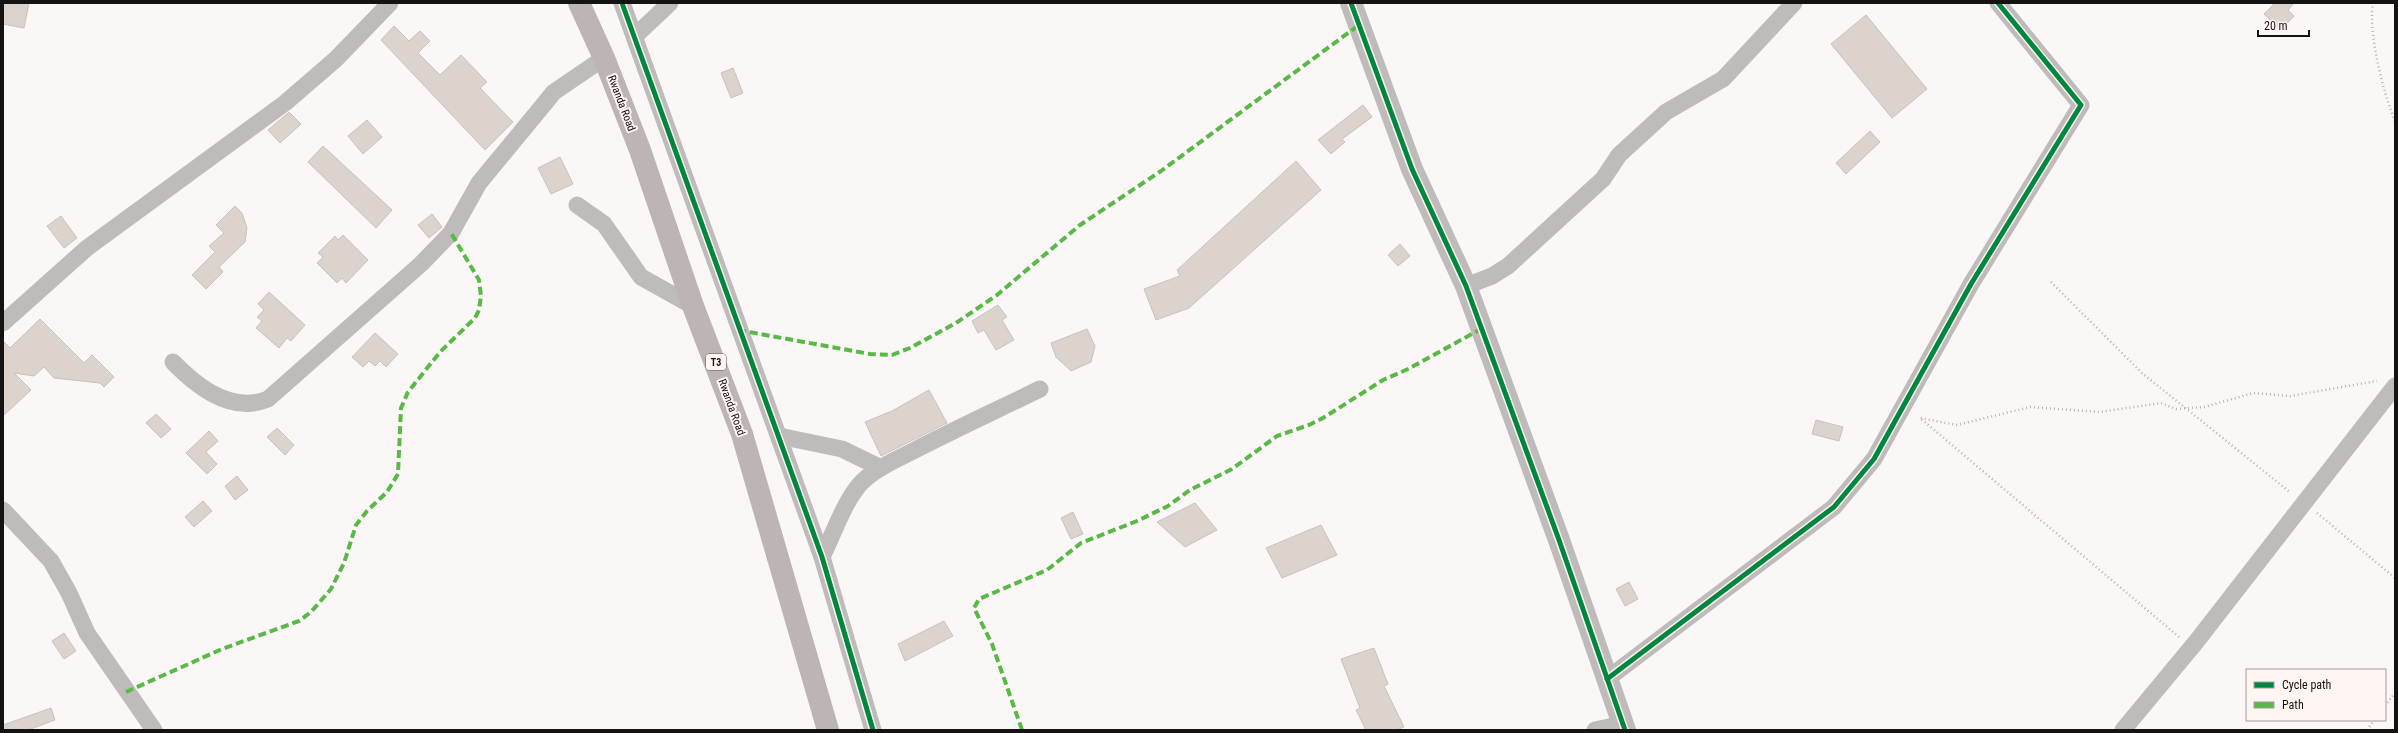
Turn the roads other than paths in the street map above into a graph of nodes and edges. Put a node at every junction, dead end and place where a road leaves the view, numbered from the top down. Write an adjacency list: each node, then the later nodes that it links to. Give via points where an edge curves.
1 (390, 3): 13 (street, via 336,59 285,103 87,248)
2 (579, 3): 9 (highway, Rwanda Road / T3)
3 (622, 3): 8 (street)
4 (670, 3): 8 (street)
5 (1351, 3): 11 (street, via 1412,168)
6 (1794, 3): 11 (street, via 1723,79 1666,112 1619,155 1603,178 1508,266 1492,276)
7 (1998, 3): 21 (street, via 2081,105 1971,284 1874,459 1834,507)
8 (635, 36): 17 (street, via 738,330)
9 (604, 58): 12 (highway, Rwanda Road / T3, via 640,150); 14 (street, via 551,95 482,178 451,233 421,264 268,400 249,404 209,393)
10 (577, 205): 12 (street, via 604,224 641,277)
11 (1466, 286): 21 (street)
12 (693, 306): 24 (highway, Rwanda Road / T3, via 742,434)
13 (3, 323)
14 (173, 362)
15 (2395, 386): 27 (street, via 2165,681)
16 (1040, 389): 18 (street)
17 (779, 436): 18 (street, via 842,449); 20 (street)
18 (881, 468): 20 (street, via 860,484)
19 (3, 510): 23 (street, via 51,562 69,593 87,633)
20 (822, 556): 25 (street)
21 (1607, 679): 22 (street)
22 (1624, 727): 26 (street)
23 (154, 730)
24 (828, 730)
25 (873, 730)
26 (1595, 730)
27 (2123, 730)

